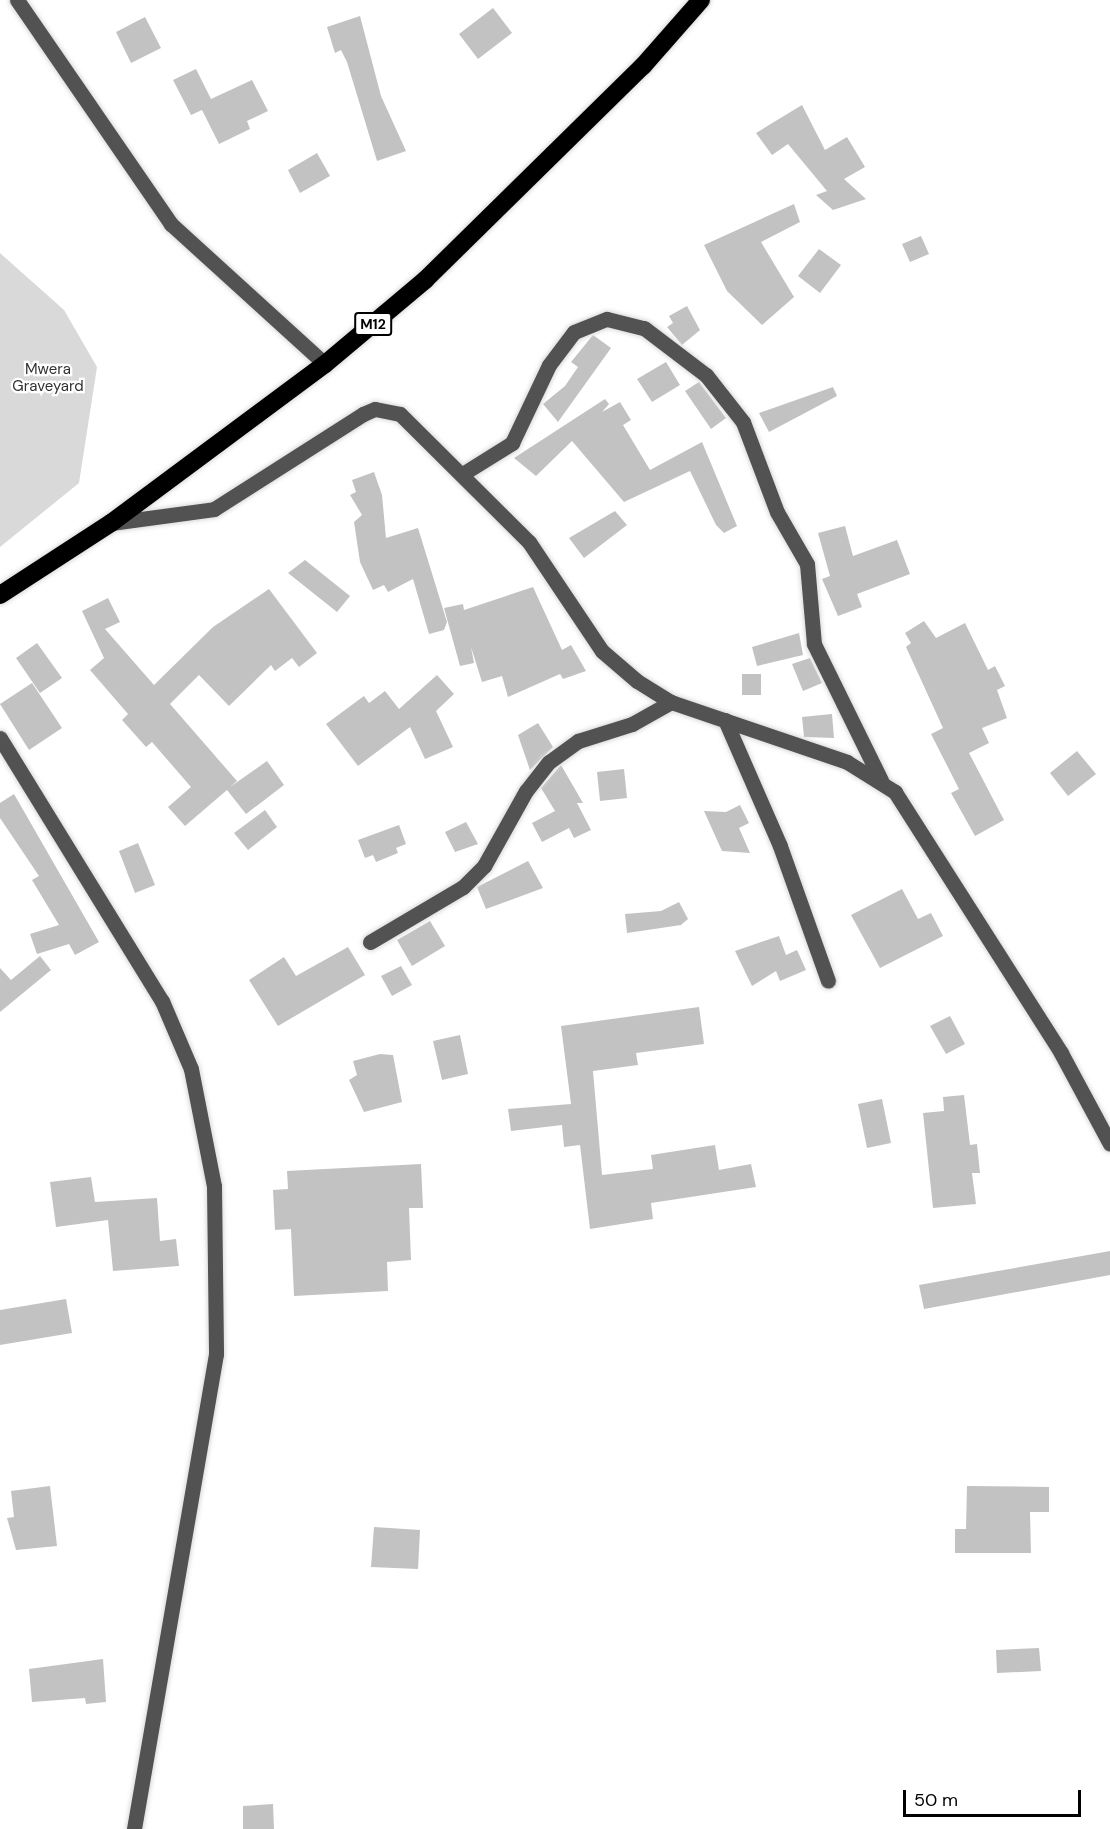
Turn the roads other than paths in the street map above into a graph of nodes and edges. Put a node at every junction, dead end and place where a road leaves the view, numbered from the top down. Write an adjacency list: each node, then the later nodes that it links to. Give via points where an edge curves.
1 (17, 0): 3 (street, via 171,224)
2 (701, 0): 3 (highway, M12, via 526,183 425,280)
3 (325, 364): 5 (highway, M12)
4 (464, 473): 5 (street, via 400,414 375,409 214,509); 7 (street, via 529,542 602,651); 10 (street, via 512,443 549,365 574,333 607,319 652,335 706,375 743,422 777,512 807,564 814,644)
5 (111, 523): 6 (highway, M12)
6 (0, 595)
7 (671, 702): 8 (street); 11 (street, via 632,724 578,741 549,762 526,791 484,866 463,886)
8 (724, 720): 10 (street, via 847,762); 12 (street, via 780,846)
9 (0, 738): 14 (street, via 162,1001 191,1069 214,1186 216,1354)
10 (883, 783): 13 (street, via 907,806 972,908)
11 (370, 942)
12 (828, 981)
13 (1110, 1144)
14 (134, 1829)

